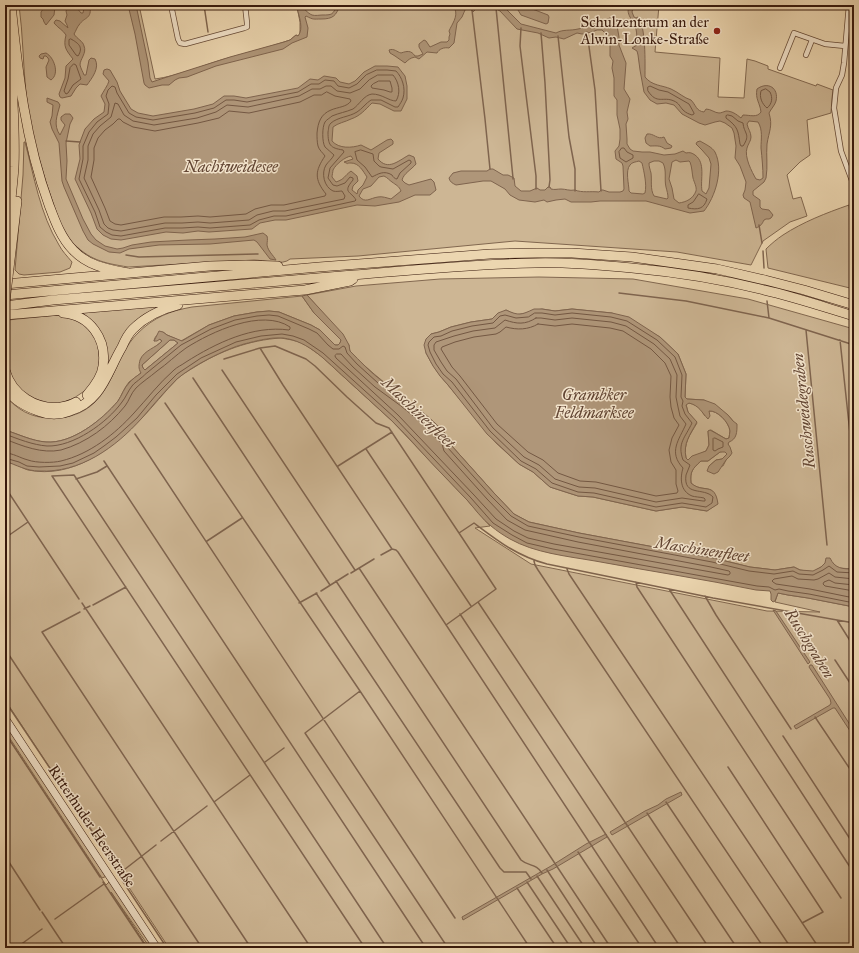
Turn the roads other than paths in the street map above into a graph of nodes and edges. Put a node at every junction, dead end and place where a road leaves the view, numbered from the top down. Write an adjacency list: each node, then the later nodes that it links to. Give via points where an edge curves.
1 (11, 5): 10 (highway)
2 (171, 5): 3 (street, via 178,39 180,43 185,44 247,27)
3 (245, 5)
4 (849, 5): 8 (street)
5 (5, 21): 7 (highway)
6 (812, 40): 8 (street); 9 (street); 11 (street, via 794,33)
7 (7, 43): 12 (highway); 14 (highway, via 11,66 14,165)
8 (845, 46): 13 (street, via 842,75 836,88 834,108 840,151)
9 (806, 55)
10 (17, 65): 16 (highway, via 32,150 47,198 65,241 79,256 92,264); 18 (highway, via 20,168)
11 (780, 68)
12 (5, 139)
13 (854, 186)
14 (5, 252)
15 (319, 267): 16 (highway, via 210,266); 19 (highway); 22 (highway, via 490,254 632,257 717,269)
16 (128, 273): 18 (highway)
17 (359, 275): 20 (highway, via 350,281 304,290); 23 (highway); 26 (highway, via 532,263 632,268 715,279 800,299)
18 (7, 281): 21 (highway, bridge)
19 (5, 295)
20 (204, 299): 24 (highway); 28 (highway, via 166,308 142,322 126,338 107,379 96,395 73,410 57,414 40,412 16,401)
21 (5, 302)
22 (854, 305)
23 (5, 306)
24 (44, 312): 25 (highway); 27 (highway, via 68,313 88,322 95,329 103,352 103,366 93,388 74,404 43,407 19,394 10,383)
25 (5, 315)
26 (854, 316)
27 (5, 370)
28 (5, 386)
29 (5, 718): 30 (main road, Ritterhuder Heerstraße)
30 (157, 948)

